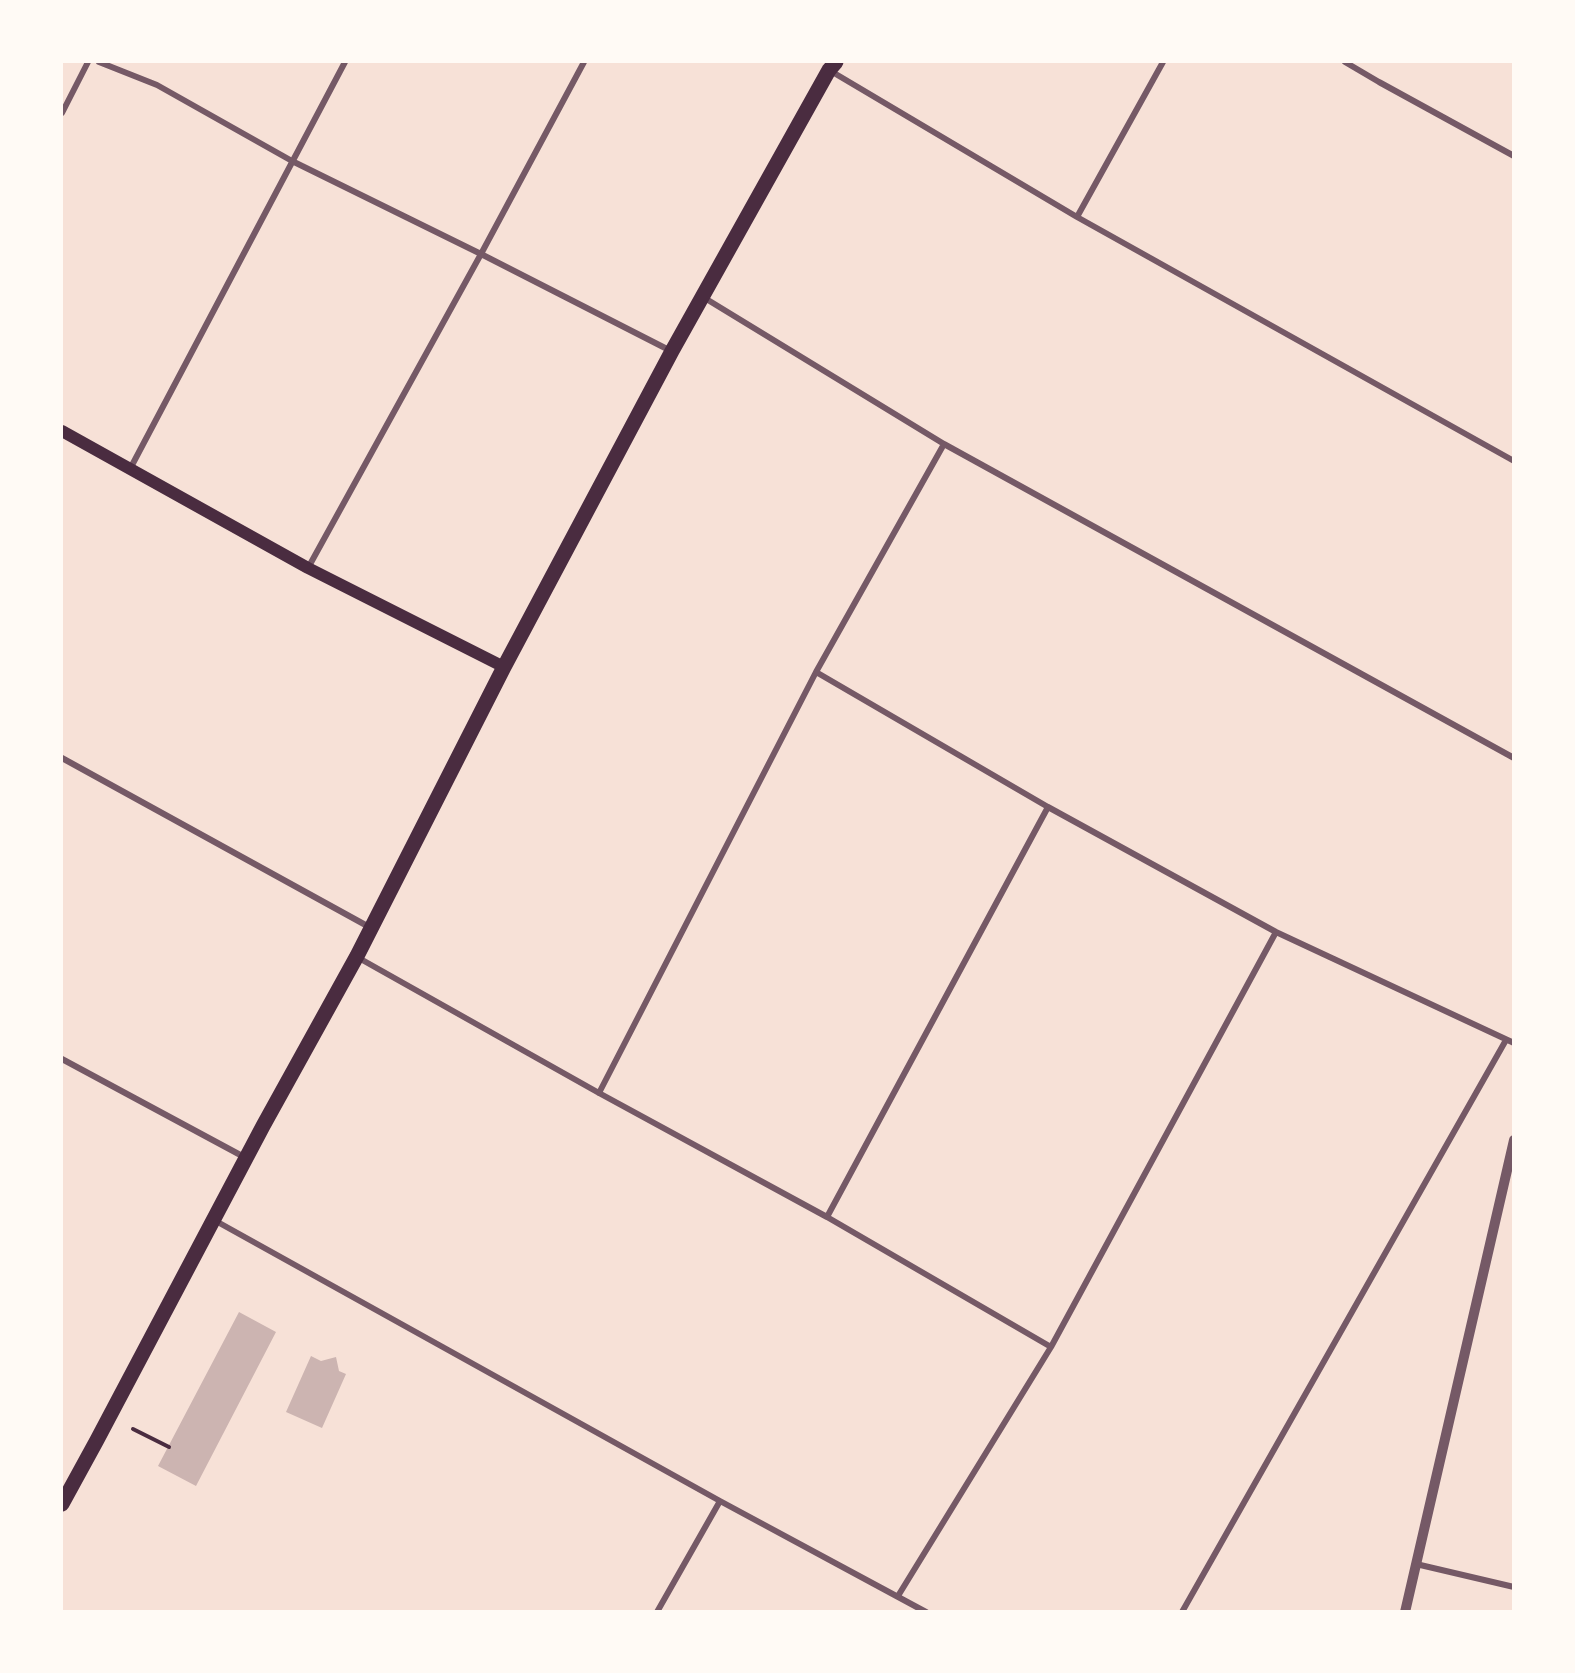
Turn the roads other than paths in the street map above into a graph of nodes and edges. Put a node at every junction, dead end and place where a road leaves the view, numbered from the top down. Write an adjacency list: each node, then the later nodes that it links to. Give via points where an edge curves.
1 (88, 62): 8 (street)
2 (99, 62): 10 (street, via 157,85)
3 (345, 62): 10 (street)
4 (584, 62): 12 (street)
5 (1163, 62): 11 (street)
6 (1345, 62): 9 (street)
7 (832, 66): 11 (street); 13 (main road)
8 (62, 113)
9 (1514, 156)
10 (292, 161): 12 (street); 18 (street)
11 (1077, 217): 17 (street)
12 (481, 254): 14 (street); 19 (street)
13 (703, 297): 14 (main road); 16 (street)
14 (672, 351): 20 (main road)
15 (62, 431): 18 (main road)
16 (944, 444): 21 (street); 23 (street)
17 (1514, 460)
18 (130, 469): 19 (main road)
19 (308, 568): 20 (main road)
20 (504, 667): 25 (main road)
21 (816, 672): 24 (street); 31 (street)
22 (62, 758): 25 (street)
23 (1514, 758)
24 (1048, 807): 26 (street); 34 (street)
25 (371, 928): 27 (main road)
26 (1276, 932): 28 (street); 36 (street)
27 (357, 956): 31 (street); 33 (main road)
28 (1506, 1040): 29 (street); 44 (street)
29 (1514, 1043)
30 (62, 1059): 33 (street)
31 (599, 1093): 34 (street)
32 (1514, 1140): 39 (street)
33 (246, 1158): 35 (main road)
34 (827, 1217): 36 (street)
35 (214, 1220): 37 (street); 38 (main road)
36 (1052, 1347): 41 (street)
37 (720, 1501): 41 (street); 42 (street)
38 (62, 1504)
39 (1415, 1564): 40 (street); 45 (street)
40 (1514, 1587)
41 (898, 1596): 43 (street)
42 (657, 1611)
43 (926, 1611)
44 (1182, 1611)
45 (1405, 1611)

